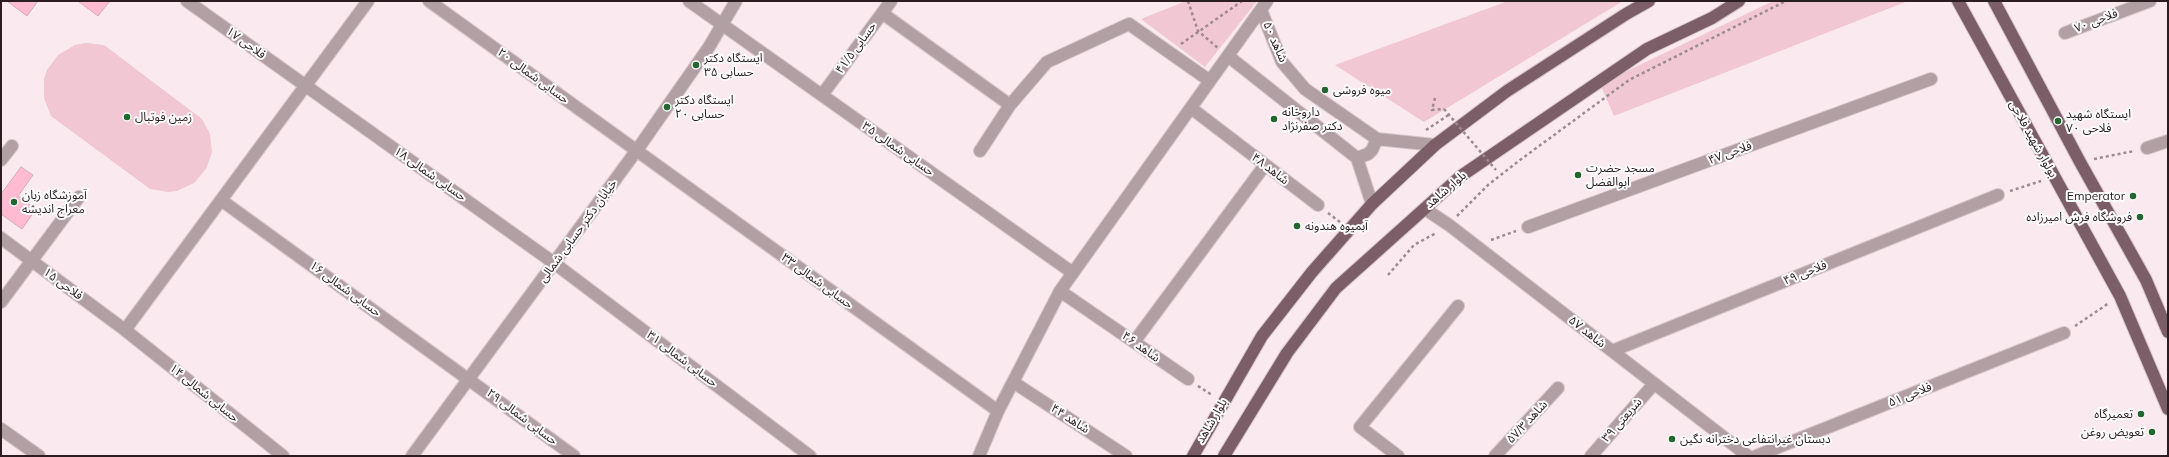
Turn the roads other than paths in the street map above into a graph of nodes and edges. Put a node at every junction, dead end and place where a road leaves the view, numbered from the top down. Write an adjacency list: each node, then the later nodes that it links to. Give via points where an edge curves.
1 (187, 1): 19 (street, فلاحی ۱۷)
2 (368, 1): 19 (street)
3 (430, 1): 28 (street, حسابی شمالی ۲۰)
4 (689, 1): 14 (street, حسابی شمالی ۳۵)
5 (736, 1): 14 (street, خیابان دکتر حسابی شمالی)
6 (891, 1): 13 (street, حسابی ۴۱/۵)
7 (1649, 1): 25 (main road, بلوار شاهد, via 1507,91)
8 (1739, 1): 38 (main road, بلوار شاهد, via 1712,18 1648,49 1461,176)
9 (1958, 1): 57 (main road, بولوار شهید فلاحی, via 2120,296)
10 (1994, 1): 48 (main road, via 2146,280)
11 (2150, 1): 15 (street, فلاحی ۷۰)
12 (1264, 6): 16 (street); 23 (street, شاهد ۵۰, via 1282,62 1305,89)
13 (882, 13): 20 (street, حسابی ۴۱/۵); 21 (street)
14 (722, 25): 20 (street, حسابی شمالی ۳۵); 28 (street, خیابان دکتر حسابی شمالی)
15 (2065, 33)
16 (1228, 56): 18 (street); 30 (street)
17 (1931, 79): 39 (street, فلاحی ۴۷)
18 (1210, 81): 21 (street, via 1129,24 1047,62); 22 (street)
19 (305, 86): 35 (street); 42 (street, حسابی شمالی ۱۸)
20 (822, 95): 43 (street, حسابی شمالی ۳۵)
21 (1010, 105): 29 (street)
22 (1191, 108): 32 (street, شاهد ۴۸); 43 (street)
23 (1377, 139): 25 (street, شاهد ۵۰); 30 (street, via 1372,150)
24 (2168, 141): 27 (street)
25 (1435, 145): 36 (main road, بلوار شاهد)
26 (12, 146): 31 (street)
27 (2147, 148)
28 (637, 150): 42 (street, خیابان دکتر حسابی شمالی); 58 (street, حسابی شمالی ۳۳)
29 (980, 152)
30 (1357, 158): 36 (street)
31 (1, 160)
32 (1265, 165): 37 (street, شاهد ۴۸); 50 (street)
33 (1998, 195): 51 (street, فلاحی ۴۹)
34 (78, 197): 41 (street)
35 (221, 200): 47 (street); 52 (street, حسابی شمالی ۱۶)
36 (1372, 204): 67 (main road, بلوار شاهد, via 1312,272 1262,336)
37 (1318, 205)
38 (1425, 209): 51 (street, شاهد ۵۷); 68 (main road, بلوار شاهد, via 1336,288 1287,353)
39 (1528, 227)
40 (1, 238): 41 (street, فلاحی ۱۵)
41 (31, 260): 45 (street); 47 (street, فلاحی ۱۵)
42 (554, 263): 52 (street, خیابان دکتر حسابی شمالی); 64 (street, حسابی شمالی ۳۱)
43 (1073, 272): 44 (street)
44 (1060, 291): 50 (street, شاهد ۴۶); 54 (street)
45 (1, 302)
46 (1458, 306): 69 (street, via 1360,427)
47 (125, 330): 61 (street, حسابی شمالی ۱۴)
48 (2168, 332)
49 (2064, 333): 73 (street, فلاحی ۵۱)
50 (1134, 342): 53 (street, شاهد ۴۶)
51 (1612, 351): 55 (street, شاهد ۵۷)
52 (470, 378): 62 (street, خیابان دکتر حسابی شمالی); 63 (street, حسابی شمالی ۲۹)
53 (1188, 379)
54 (1013, 382): 58 (street); 66 (street, شاهد ۴۴)
55 (1653, 385): 71 (street, شریعتی ۳۹); 72 (street, شاهد ۵۷)
56 (1558, 388): 70 (street, شاهد ۵۷/۳)
57 (2168, 409)
58 (998, 411): 65 (street)
59 (1, 428): 60 (street)
60 (39, 456)
61 (284, 456)
62 (412, 456)
63 (574, 456)
64 (810, 456)
65 (979, 456)
66 (1126, 456)
67 (1192, 456)
68 (1224, 456)
69 (1398, 456)
70 (1495, 456)
71 (1591, 456)
72 (1748, 456)
73 (1756, 456)

